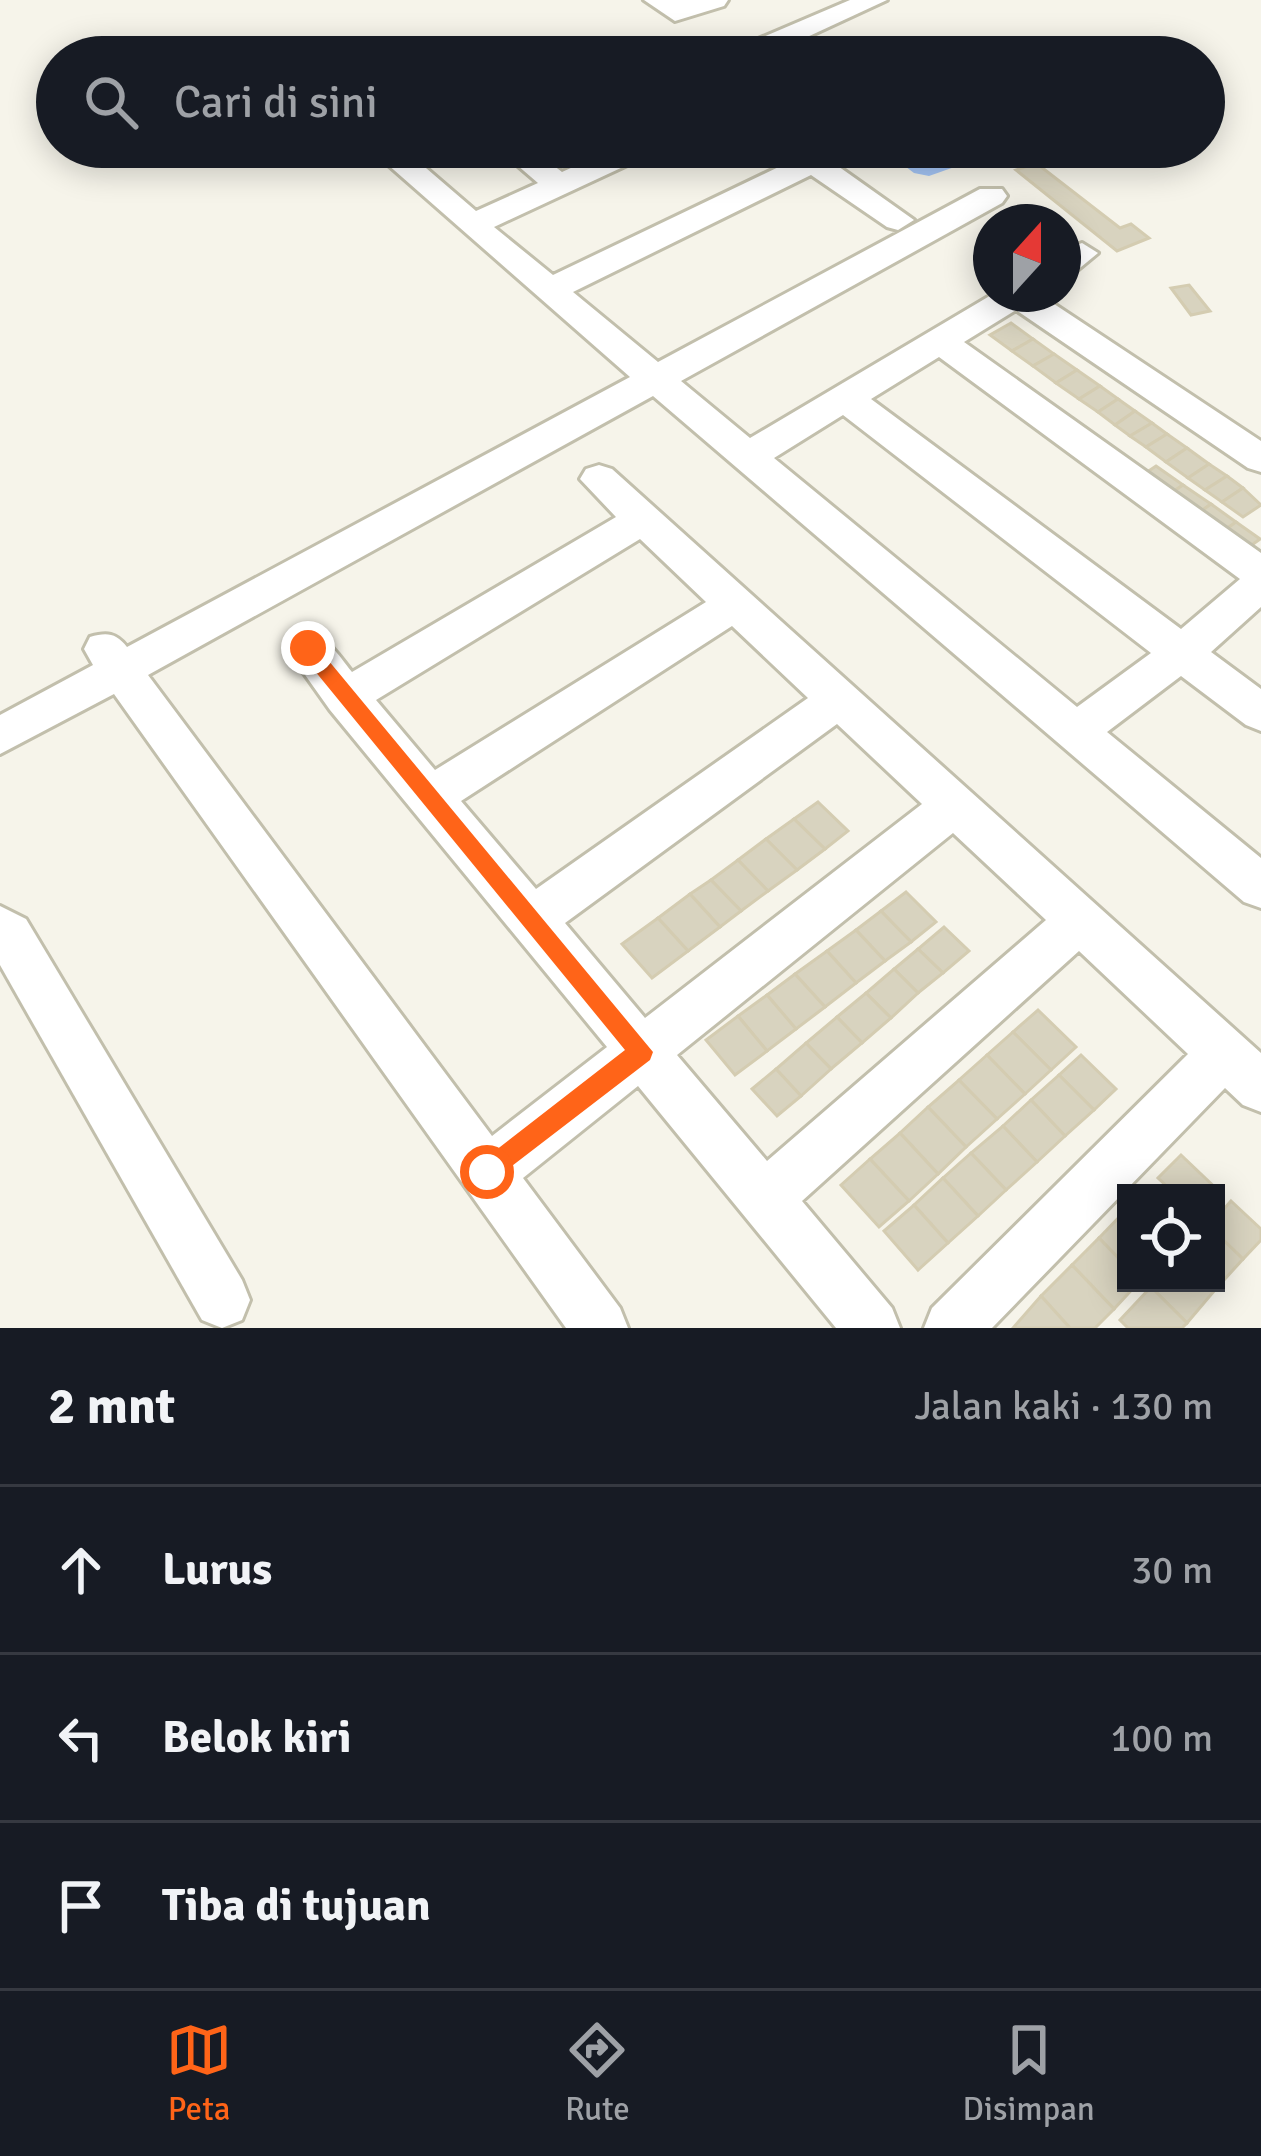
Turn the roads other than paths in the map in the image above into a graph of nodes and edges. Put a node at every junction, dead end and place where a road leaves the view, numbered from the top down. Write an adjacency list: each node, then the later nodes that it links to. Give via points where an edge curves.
1 (658, 0): 2 (street, via 675,13)
2 (714, 0)
3 (873, 0): 4 (street)
4 (789, 36)
5 (407, 168): 12 (street)
6 (538, 168): 10 (street)
7 (597, 168): 10 (street)
8 (776, 168): 13 (street)
9 (822, 168): 11 (street)
10 (560, 185): 12 (street)
11 (898, 220): 17 (street); 17 (street, via 948,194 992,196)
12 (472, 226): 13 (street)
13 (548, 291): 17 (street)
14 (988, 312): 16 (street)
15 (1044, 312): 20 (street)
16 (940, 341): 18 (street); 23 (street)
17 (642, 372): 19 (street); 28 (street)
18 (845, 398): 19 (street); 27 (street)
19 (745, 458): 33 (street)
20 (1261, 459)
21 (598, 478): 22 (street)
22 (643, 519): 25 (street); 29 (street)
23 (1261, 574)
24 (1261, 584): 27 (street)
25 (735, 604): 30 (street); 35 (street)
26 (308, 648): 29 (street)
27 (1184, 651): 32 (street); 33 (street)
28 (113, 659): 31 (street); 34 (street); 43 (street)
29 (345, 698): 35 (street)
30 (839, 699): 36 (street); 38 (street)
31 (0, 704)
32 (1261, 712)
33 (1075, 731): 37 (street)
34 (0, 736)
35 (428, 798): 38 (street)
36 (954, 806): 39 (street); 41 (street)
37 (1261, 887)
38 (530, 920): 41 (street)
39 (1079, 921): 42 (street); 44 (street)
40 (0, 928): 45 (street)
41 (641, 1052): 43 (street); 44 (street)
42 (1242, 1070): 48 (street)
43 (487, 1172): 46 (street)
44 (764, 1198): 47 (street)
45 (222, 1300)
46 (600, 1328)
47 (872, 1328)
48 (952, 1328)

